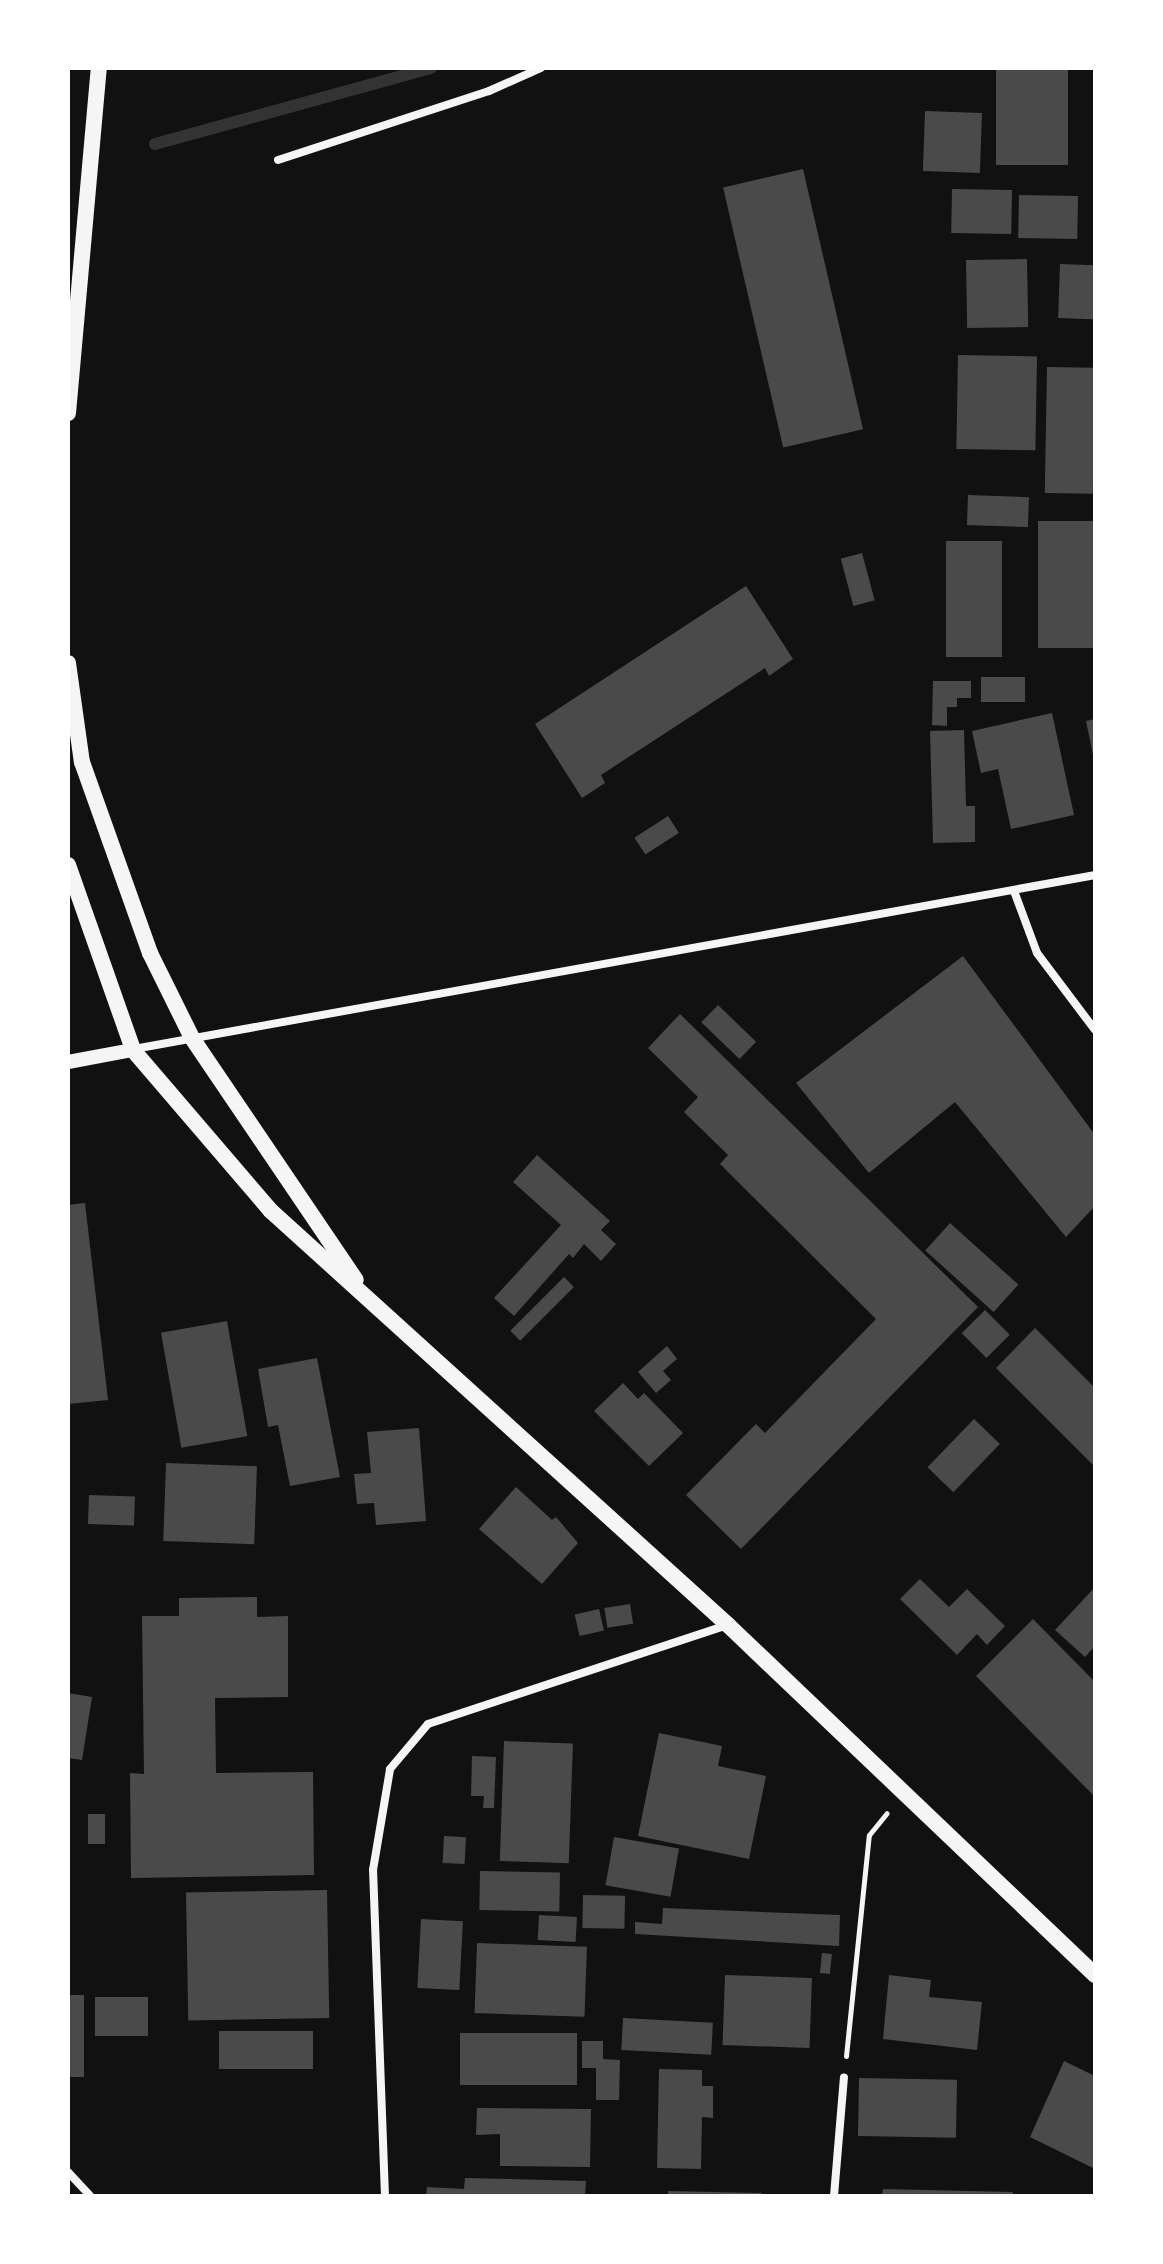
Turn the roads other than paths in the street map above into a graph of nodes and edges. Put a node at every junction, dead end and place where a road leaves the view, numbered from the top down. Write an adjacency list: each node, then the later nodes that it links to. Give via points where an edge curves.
1 (99, 68): 4 (main road)
2 (541, 68): 3 (street, via 489,91)
3 (278, 160)
4 (68, 413)
5 (68, 663): 10 (main road, via 82,762 121,881)
6 (68, 865): 11 (main road)
7 (1095, 875): 8 (street)
8 (1014, 891): 9 (street, via 1037,953); 10 (street)
9 (1095, 1030)
10 (192, 1038): 11 (street); 13 (main road)
11 (133, 1050): 12 (street); 13 (main road, via 271,1211)
12 (68, 1062)
13 (370, 1301): 14 (main road)
14 (728, 1625): 15 (main road); 19 (street, via 428,1724 390,1769 373,1870)
15 (1095, 1975)
16 (844, 2077): 20 (street)
17 (68, 2172): 18 (street)
18 (90, 2196)
19 (385, 2196)
20 (834, 2196)

